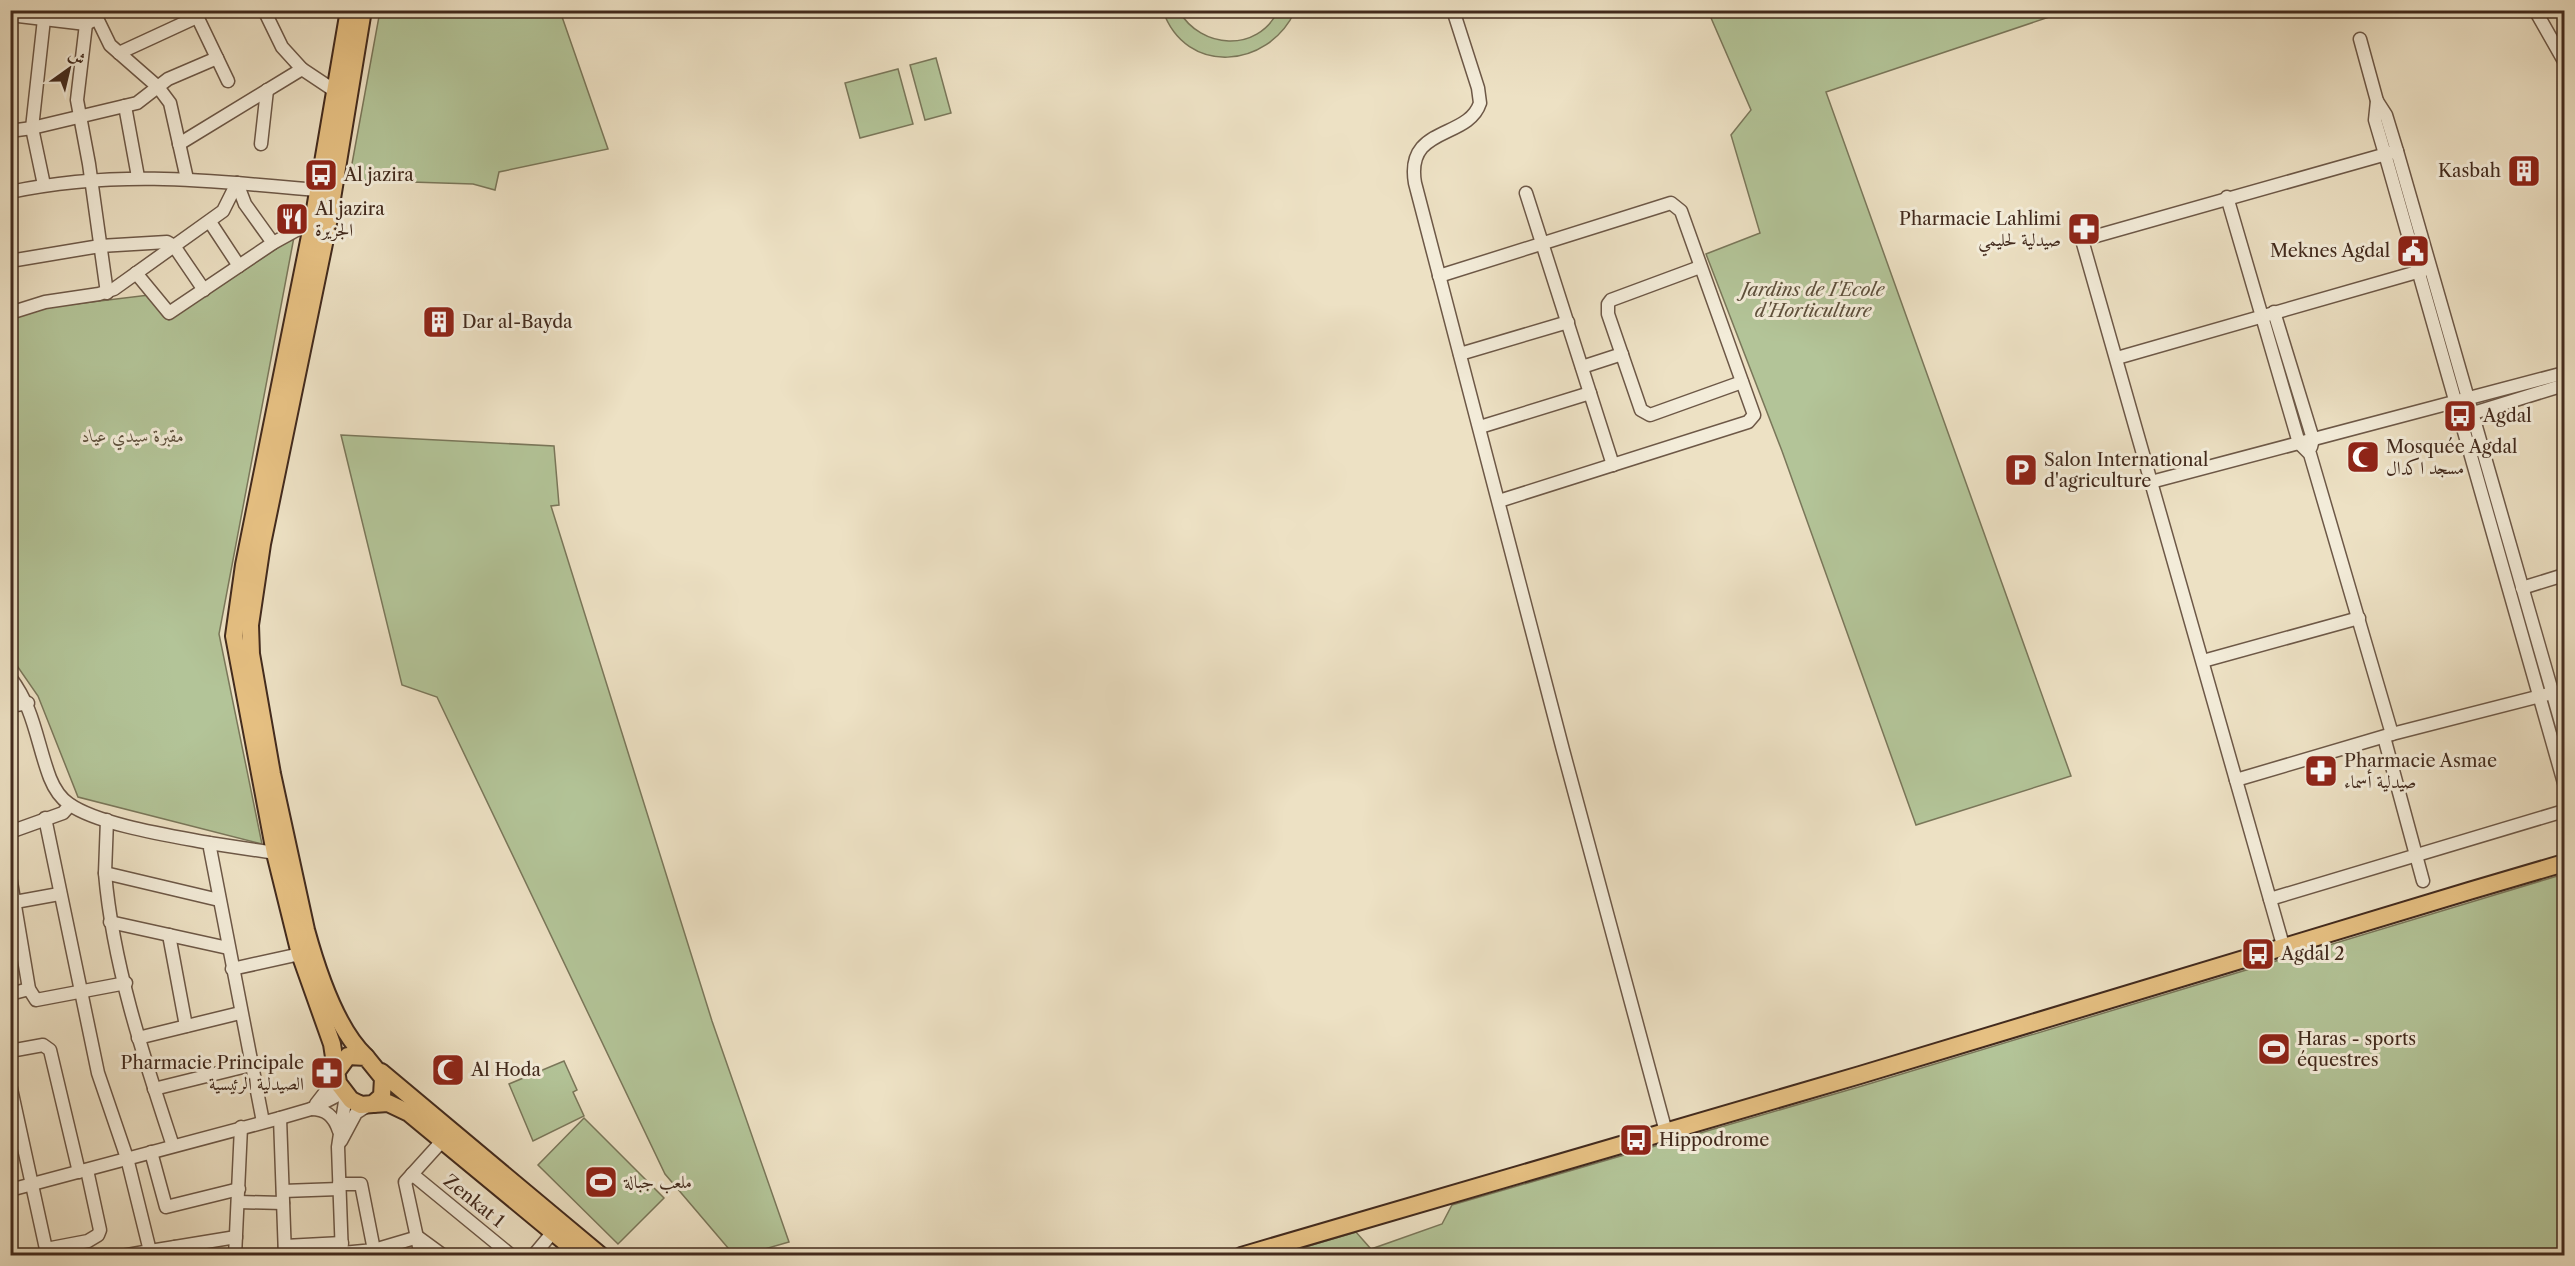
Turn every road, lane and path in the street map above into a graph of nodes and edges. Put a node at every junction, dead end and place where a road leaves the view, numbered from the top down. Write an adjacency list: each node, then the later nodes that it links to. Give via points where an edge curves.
1 (264, 10): 14 (street, via 282,47)
2 (349, 10): 18 (main road)
3 (363, 10): 18 (main road)
4 (1453, 10): 48 (street, via 1480,103 1473,115 1433,138 1415,159 1415,183)
5 (2535, 10): 13 (street)
6 (196, 14): 11 (street); 12 (street)
7 (10, 15): 9 (street)
8 (94, 15): 9 (street); 11 (street, via 110,45); 20 (street, via 77,100)
9 (44, 19): 21 (street)
10 (2360, 39): 25 (street, via 2377,101 2386,115)
11 (119, 53): 16 (street)
12 (217, 58): 15 (street); 16 (street, via 168,78)
13 (2565, 62)
14 (302, 69): 17 (street); 18 (street)
15 (228, 81)
16 (158, 87): 19 (street, via 137,103); 23 (street, via 170,103)
17 (267, 90): 23 (street); 24 (street)
18 (342, 96): 31 (main road)
19 (125, 106): 20 (street); 26 (street)
20 (80, 115): 21 (street); 27 (street)
21 (32, 128): 22 (street); 30 (street)
22 (10, 131)
23 (179, 144): 28 (street)
24 (261, 144)
25 (2391, 152): 34 (street); 46 (street)
26 (138, 177): 27 (street); 28 (street)
27 (90, 179): 30 (street); 40 (street)
28 (187, 179): 29 (street)
29 (237, 183): 31 (street); 36 (street, via 228,204); 39 (street, via 245,204)
30 (44, 185): 32 (street)
31 (326, 191): 35 (main road); 75 (main road)
32 (10, 192)
33 (1526, 193): 37 (street)
34 (2227, 197): 53 (street); 57 (street, via 2082,240)
35 (313, 221): 39 (street); 75 (main road)
36 (210, 222): 41 (street); 44 (street)
37 (1544, 242): 45 (street, via 1671,203 1681,211); 48 (street); 54 (street)
38 (146, 243): 40 (street); 41 (street); 43 (street)
39 (273, 243): 44 (street)
40 (100, 246): 42 (street); 50 (street)
41 (174, 246): 43 (street); 49 (street)
42 (10, 261)
43 (152, 261): 47 (street)
44 (239, 266): 49 (street)
45 (1700, 267): 56 (street, via 1611,300 1608,314); 60 (street)
46 (2425, 270): 51 (street); 63 (street)
47 (136, 273): 49 (street, via 169,314); 50 (street)
48 (1439, 276): 55 (street)
49 (204, 290)
50 (107, 293): 52 (street, via 45,302)
51 (2274, 312): 53 (street); 67 (street)
52 (10, 313)
53 (2261, 316): 57 (street); 68 (street)
54 (1568, 322): 55 (street); 58 (street)
55 (1460, 354): 66 (street)
56 (1622, 354): 58 (street); 60 (street, via 1641,410 1647,414)
57 (2117, 358): 72 (street)
58 (1582, 367): 62 (street)
59 (2565, 374): 63 (street)
60 (1742, 382): 70 (street, via 1754,415 1748,422)
61 (2565, 385): 64 (street)
62 (1590, 393): 66 (street); 70 (street)
63 (2462, 400): 64 (street); 65 (street); 67 (street)
64 (2473, 413): 65 (street); 71 (street)
65 (2460, 416): 73 (street)
66 (1480, 427): 74 (street)
67 (2313, 439): 68 (street); 69 (street)
68 (2299, 443): 69 (street); 72 (street)
69 (2310, 454): 78 (street)
70 (1613, 465): 74 (street)
71 (2492, 480): 73 (street); 77 (street)
72 (2151, 482): 79 (street)
73 (2479, 484): 82 (street)
74 (1499, 501): 131 (street)
75 (256, 543): 95 (main road, via 251,654 258,734)
76 (2565, 575): 77 (street)
77 (2522, 588): 81 (street)
78 (2359, 618): 79 (street); 86 (street)
79 (2203, 661): 87 (street)
80 (10, 677): 83 (street)
81 (2558, 691): 82 (street); 85 (street)
82 (2538, 696): 86 (street); 88 (street)
83 (28, 703): 84 (street); 89 (street, via 50,777 56,791)
84 (10, 706)
85 (2565, 734)
86 (2388, 736): 87 (street); 96 (street)
87 (2236, 780): 102 (street)
88 (2565, 783)
89 (70, 805): 91 (street, via 63,813); 92 (street)
90 (2565, 811): 96 (street)
91 (45, 818): 93 (street); 101 (street)
92 (107, 820): 94 (street); 98 (street)
93 (10, 832)
94 (209, 843): 95 (street); 103 (street)
95 (281, 854): 109 (main road); 119 (main road, via 313,954 348,1038)
96 (2416, 855): 100 (street); 102 (street)
97 (2565, 863): 107 (main road)
98 (105, 873): 103 (street); 105 (street)
99 (10, 876): 104 (street)
100 (2423, 881)
101 (59, 894): 104 (street); 113 (street)
102 (2270, 899): 107 (street)
103 (219, 900): 108 (street)
104 (15, 902): 112 (street)
105 (110, 922): 106 (street); 111 (street)
106 (170, 935): 108 (street); 116 (street)
107 (2283, 945): 131 (main road)
108 (228, 948): 110 (street)
109 (300, 954): 110 (street); 121 (main road, via 327,1029)
110 (232, 969): 115 (street)
111 (126, 983): 113 (street); 117 (street)
112 (28, 989): 113 (street, via 40,1001); 114 (street)
113 (80, 993): 136 (street, via 98,1073)
114 (10, 994)
115 (240, 1013): 116 (street); 120 (street)
116 (186, 1026): 117 (street)
117 (138, 1038): 123 (street)
118 (10, 1051): 137 (street, via 43,1044 50,1050)
119 (372, 1063): 121 (main road, via 348,1056); 125 (main road, via 383,1077 385,1090); 162 (main road)
120 (251, 1065): 123 (street); 128 (street)
121 (341, 1083): 125 (main road, via 356,1103); 126 (street); 130 (street)
122 (10, 1084): 124 (street)
123 (154, 1089): 133 (street)
124 (13, 1104): 139 (street)
125 (370, 1105): 132 (main road, via 399,1106); 134 (street, via 361,1108 351,1120)
126 (311, 1109): 127 (street); 130 (street, via 329,1114)
127 (280, 1118): 128 (street); 143 (street)
128 (263, 1122): 129 (street)
129 (241, 1127): 133 (street); 141 (street)
130 (339, 1131): 134 (street)
131 (1666, 1132): 163 (main road)
132 (443, 1140): 138 (street); 145 (main road)
133 (173, 1146): 135 (street)
134 (338, 1147): 140 (street)
135 (152, 1152): 136 (street); 141 (street, via 166,1207)
136 (127, 1158): 137 (street); 149 (street)
137 (83, 1171): 139 (street); 152 (street, via 100,1230 98,1235)
138 (412, 1174): 147 (street, via 405,1182); 159 (street, Zenkat 1)
139 (33, 1185): 142 (street); 152 (street)
140 (339, 1187): 143 (street); 148 (street); 153 (street, via 361,1184)
141 (238, 1189): 144 (street)
142 (10, 1190)
143 (283, 1197): 144 (street); 151 (street)
144 (238, 1202): 146 (street)
145 (553, 1232): 160 (street); 161 (main road)
146 (236, 1237): 150 (street); 156 (street)
147 (418, 1238): 153 (street); 157 (street); 158 (street)
148 (342, 1250): 151 (street); 153 (street)
149 (150, 1251): 150 (street); 154 (street)
150 (175, 1251)
151 (285, 1251)
152 (46, 1252)
153 (374, 1252)
154 (136, 1254): 155 (street)
155 (122, 1256)
156 (235, 1256)
157 (421, 1256)
158 (444, 1256)
159 (512, 1256)
160 (533, 1256)
161 (582, 1256)
162 (601, 1256)
163 (1241, 1256)

